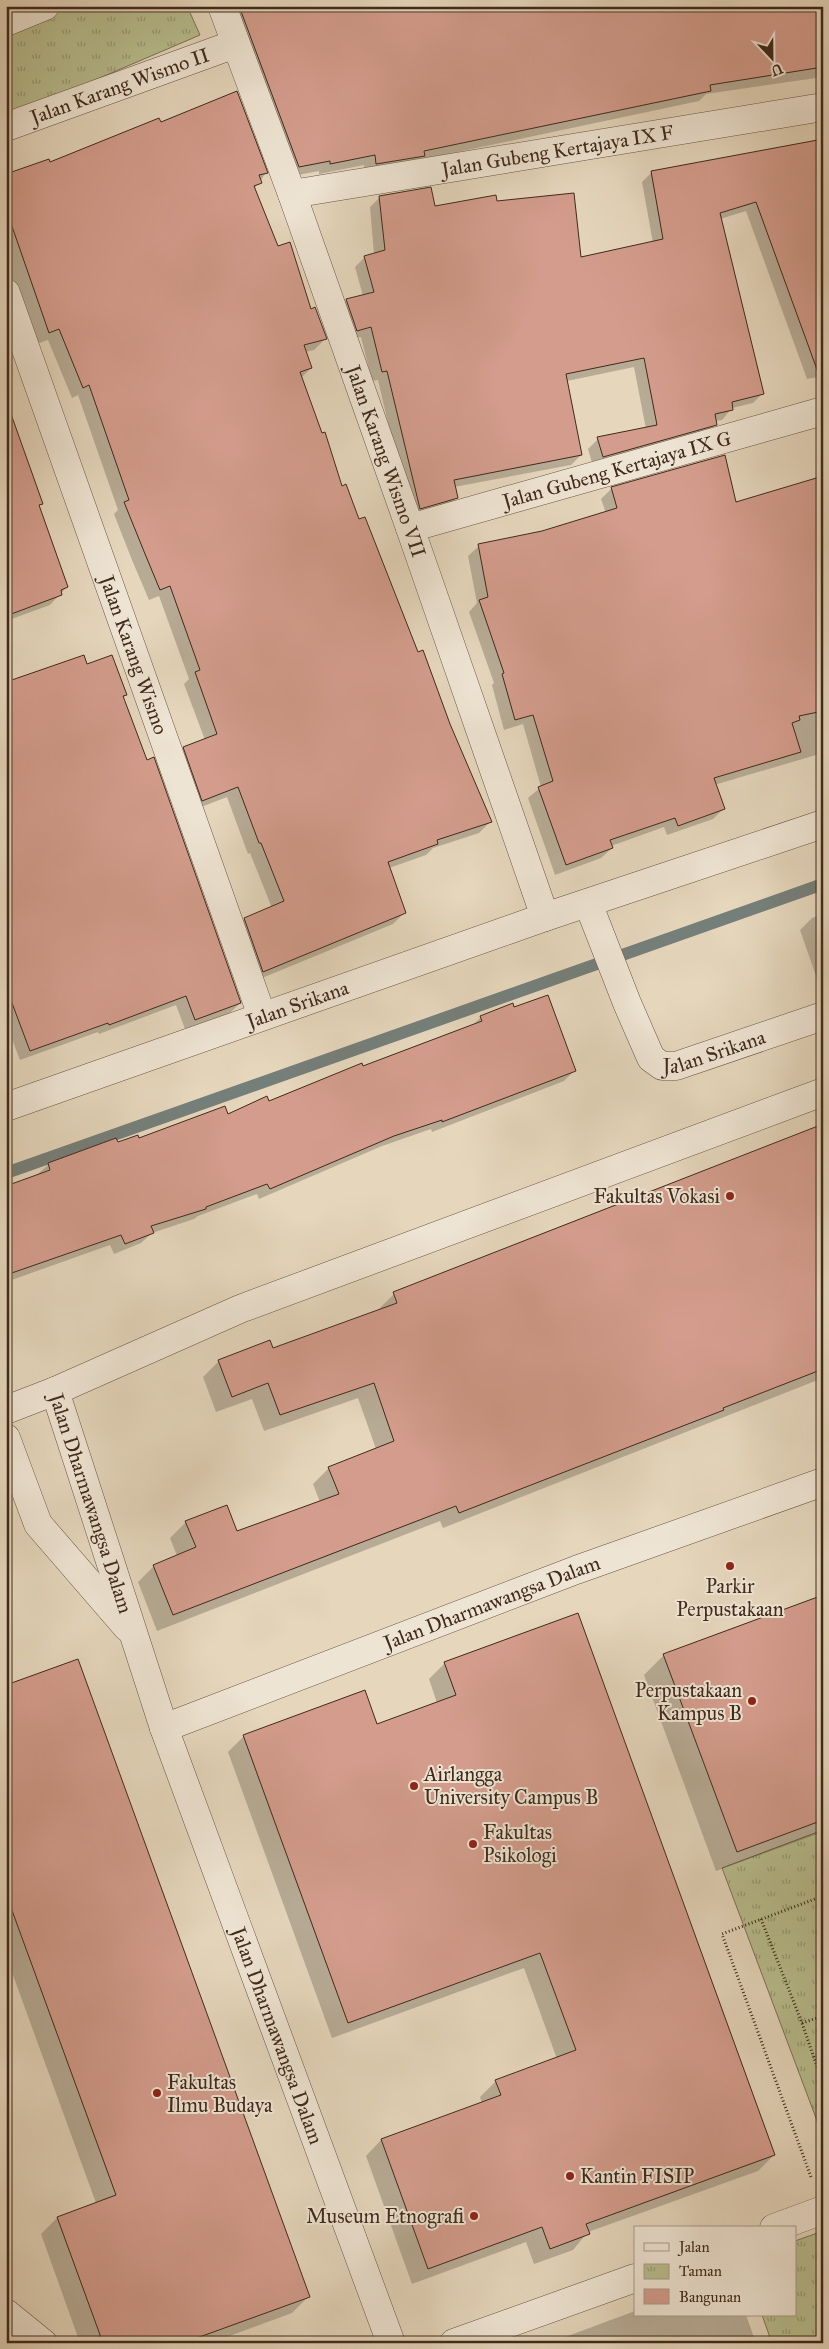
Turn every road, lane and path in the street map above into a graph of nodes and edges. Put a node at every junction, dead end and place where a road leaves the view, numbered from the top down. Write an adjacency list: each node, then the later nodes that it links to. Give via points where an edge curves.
1 (45, 6): 3 (street)
2 (222, 6): 4 (street, Jalan Karang Wismo VII)
3 (6, 22)
4 (235, 44): 6 (street, Jalan Karang Wismo II); 7 (street, Jalan Karang Wismo VII)
5 (823, 107): 7 (street, Jalan Gubeng Kertajaya IX F)
6 (6, 127)
7 (292, 194): 10 (street, Jalan Karang Wismo VII)
8 (6, 293): 14 (street, Jalan Karang Wismo)
9 (823, 411): 10 (street, Jalan Gubeng Kertajaya IX G)
10 (410, 528): 13 (street, Jalan Karang Wismo VII)
11 (823, 824): 12 (street, Jalan Srikana)
12 (588, 903): 13 (street, Jalan Srikana); 15 (street, Jalan Srikana, via 651,1058 662,1066 676,1066)
13 (545, 917): 14 (street, Jalan Srikana)
14 (262, 1016): 17 (street, Jalan Srikana)
15 (823, 1016)
16 (823, 1092): 18 (street, Jalan Dharmawangsa Dalam, via 240,1309)
17 (6, 1107)
18 (55, 1391): 19 (street); 22 (street, Jalan Dharmawangsa Dalam)
19 (6, 1410)
20 (6, 1438): 22 (street, Jalan Dharmawangsa Dalam, via 38,1524)
21 (823, 1482): 23 (street, Jalan Dharmawangsa Dalam, via 576,1570)
22 (134, 1636): 23 (street, Jalan Dharmawangsa Dalam)
23 (164, 1728): 35 (street, Jalan Dharmawangsa Dalam)
24 (823, 1896): 25 (path)
25 (761, 1920): 27 (path); 29 (path, via 722,1934)
26 (823, 2016): 27 (path)
27 (802, 2024): 28 (path)
28 (823, 2084)
29 (813, 2181)
30 (823, 2210): 31 (street)
31 (779, 2226)
32 (634, 2278): 36 (street)
33 (19, 2326): 34 (street)
34 (43, 2343)
35 (391, 2343)
36 (454, 2343)

